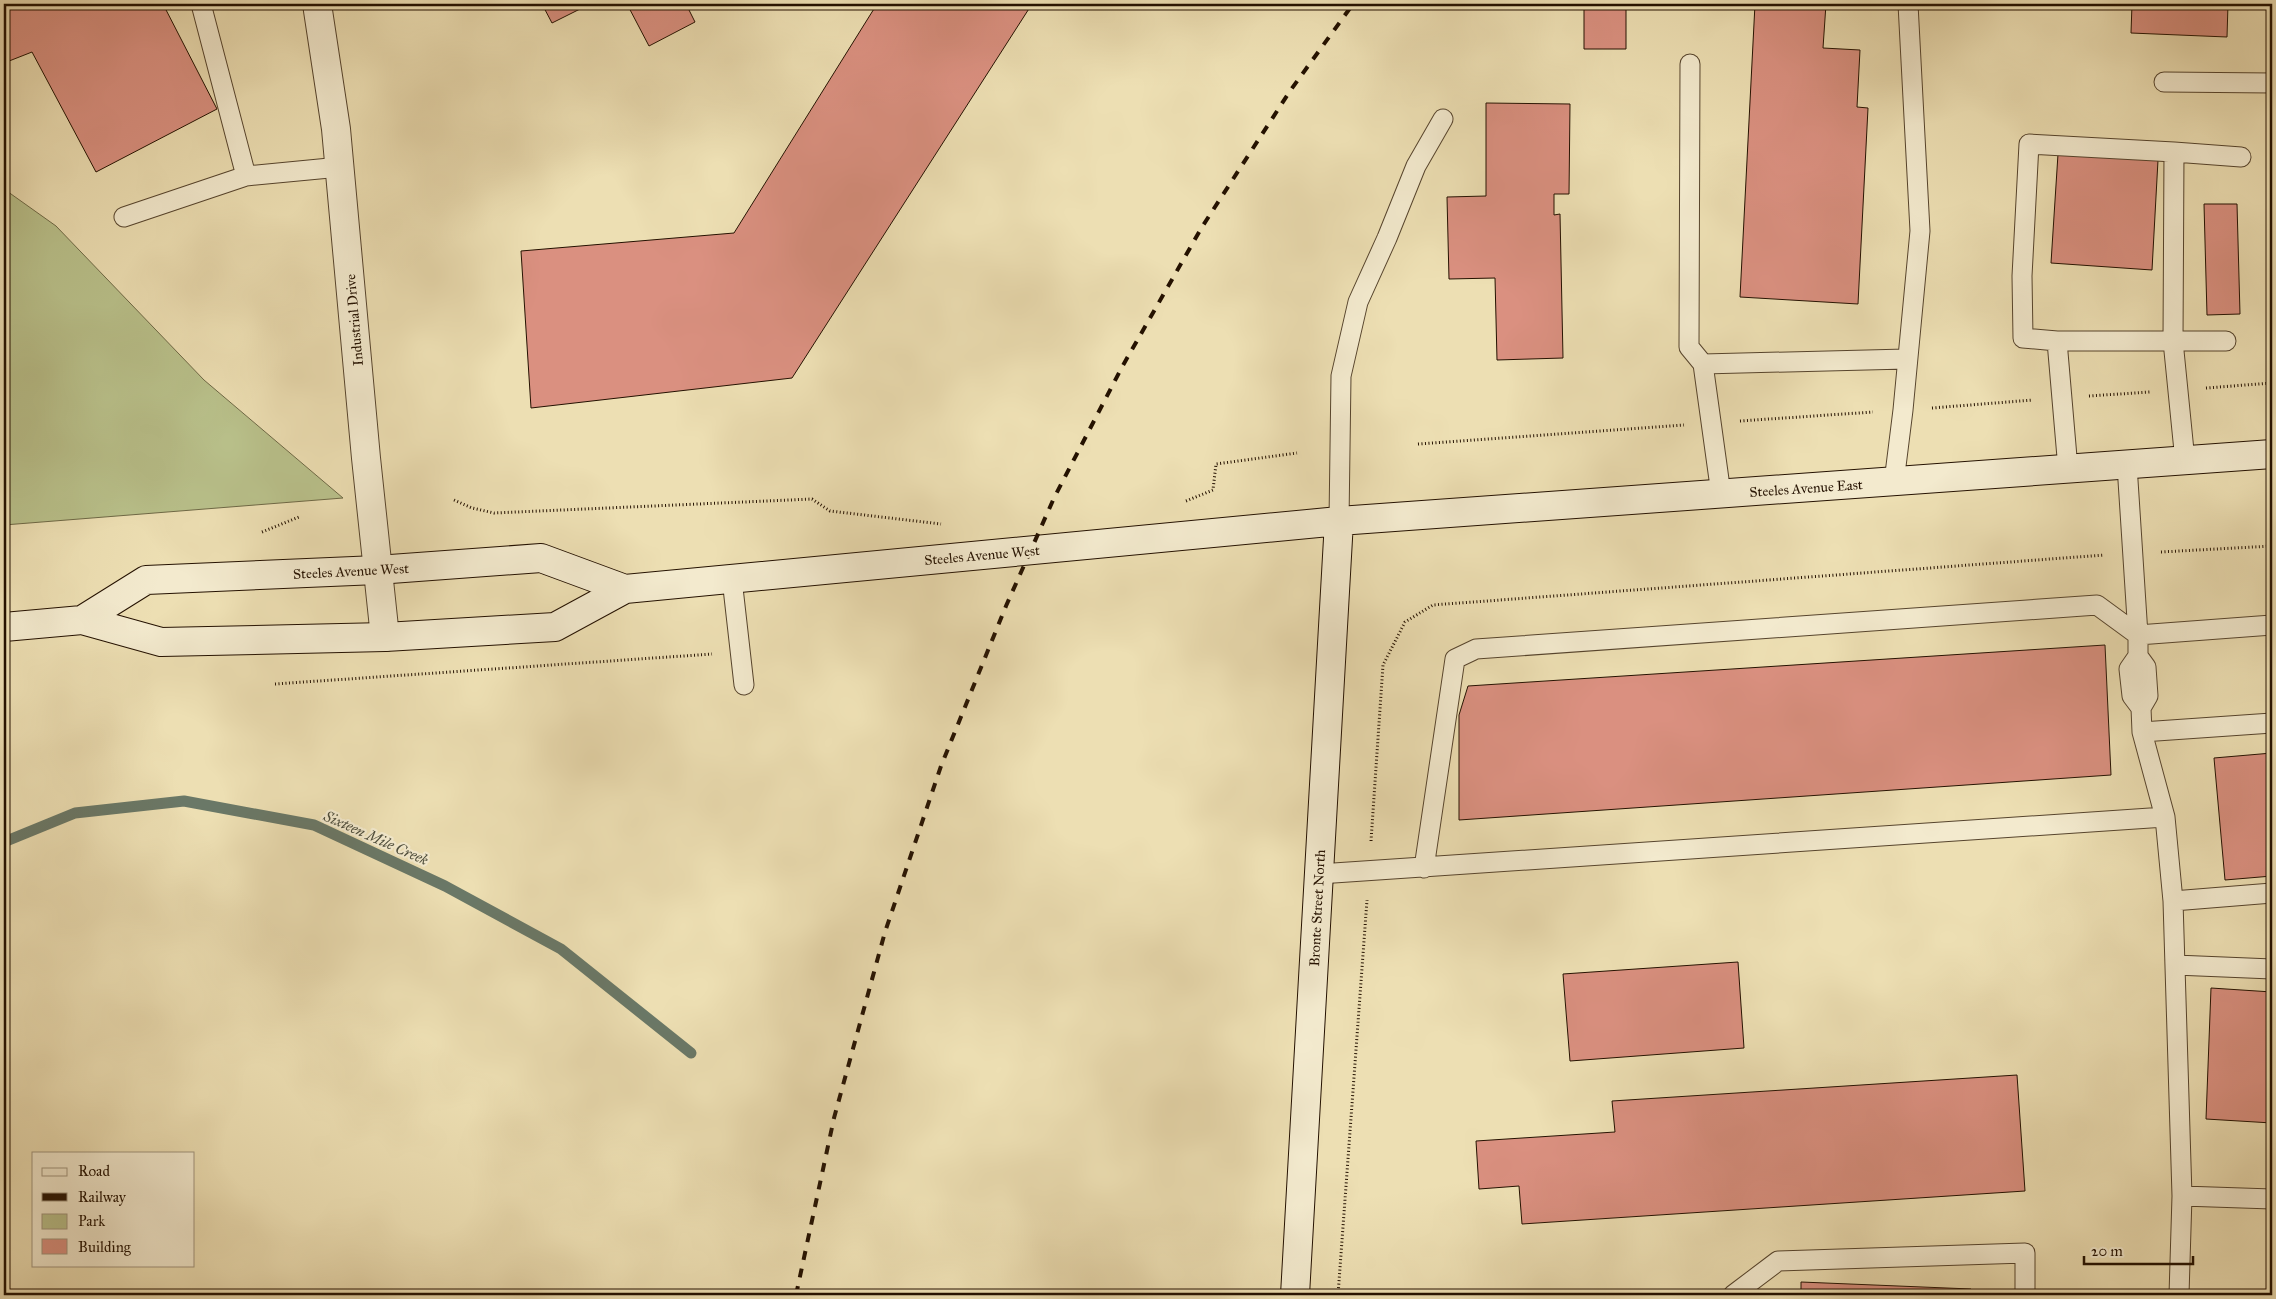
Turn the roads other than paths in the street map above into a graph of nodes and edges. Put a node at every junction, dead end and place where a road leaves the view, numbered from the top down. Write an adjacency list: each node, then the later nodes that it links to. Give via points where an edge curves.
1 (201, 4): 11 (lane)
2 (317, 4): 10 (main road, Industrial Drive)
3 (1908, 4): 16 (lane, via 1920,231)
4 (1690, 64): 17 (lane, via 1689,347)
5 (2164, 82): 6 (lane)
6 (2272, 83)
7 (1443, 119): 24 (lane, via 1416,166 1358,302 1341,376)
8 (2174, 152): 9 (lane); 13 (lane, via 2029,144 2022,276 2024,338); 14 (lane)
9 (2241, 157)
10 (340, 167): 11 (lane); 25 (main road, Industrial Drive)
11 (246, 176): 12 (lane)
12 (124, 217)
13 (2057, 341): 14 (lane); 21 (lane)
14 (2173, 342): 15 (lane); 19 (lane)
15 (2226, 342)
16 (1906, 359): 17 (lane); 22 (lane)
17 (1703, 364): 23 (lane)
18 (2272, 454): 19 (main road, Steeles Avenue East)
19 (2185, 461): 20 (main road, Steeles Avenue East)
20 (2127, 464): 21 (main road, Steeles Avenue East); 31 (lane)
21 (2068, 469): 22 (main road, Steeles Avenue East)
22 (1894, 482): 23 (main road, Steeles Avenue East)
23 (1721, 494): 24 (main road, Steeles Avenue East)
24 (1339, 521): 26 (main road, Steeles Avenue West); 38 (main road, Bronte Street North)
25 (378, 570): 27 (main road, Steeles Avenue West, via 541,558); 28 (main road, Steeles Avenue West, via 146,580); 32 (main road, Industrial Drive)
26 (732, 579): 27 (main road, Steeles Avenue West); 33 (lane)
27 (626, 589): 32 (main road, Steeles Avenue West, via 555,627)
28 (82, 620): 30 (main road, Steeles Avenue West); 32 (main road, Steeles Avenue West, via 160,642)
29 (2272, 625): 31 (lane)
30 (4, 627)
31 (2138, 635): 35 (lane, via 2138,656 2129,669 2132,696 2141,708); 37 (lane, via 2097,605 1476,649 1455,659)
32 (385, 637)
33 (744, 685)
34 (2272, 723): 35 (lane)
35 (2142, 732): 36 (lane)
36 (2165, 817): 37 (lane); 40 (lane)
37 (1424, 868): 38 (lane)
38 (1319, 874): 45 (main road, Bronte Street North)
39 (2272, 893): 40 (lane)
40 (2173, 901): 41 (lane)
41 (2175, 966): 42 (lane); 43 (lane)
42 (2272, 969)
43 (2182, 1196): 44 (lane); 48 (lane)
44 (2272, 1199)
45 (1295, 1295)
46 (1733, 1295): 47 (lane, via 1778,1261 2025,1253)
47 (2024, 1295)
48 (2179, 1295)

